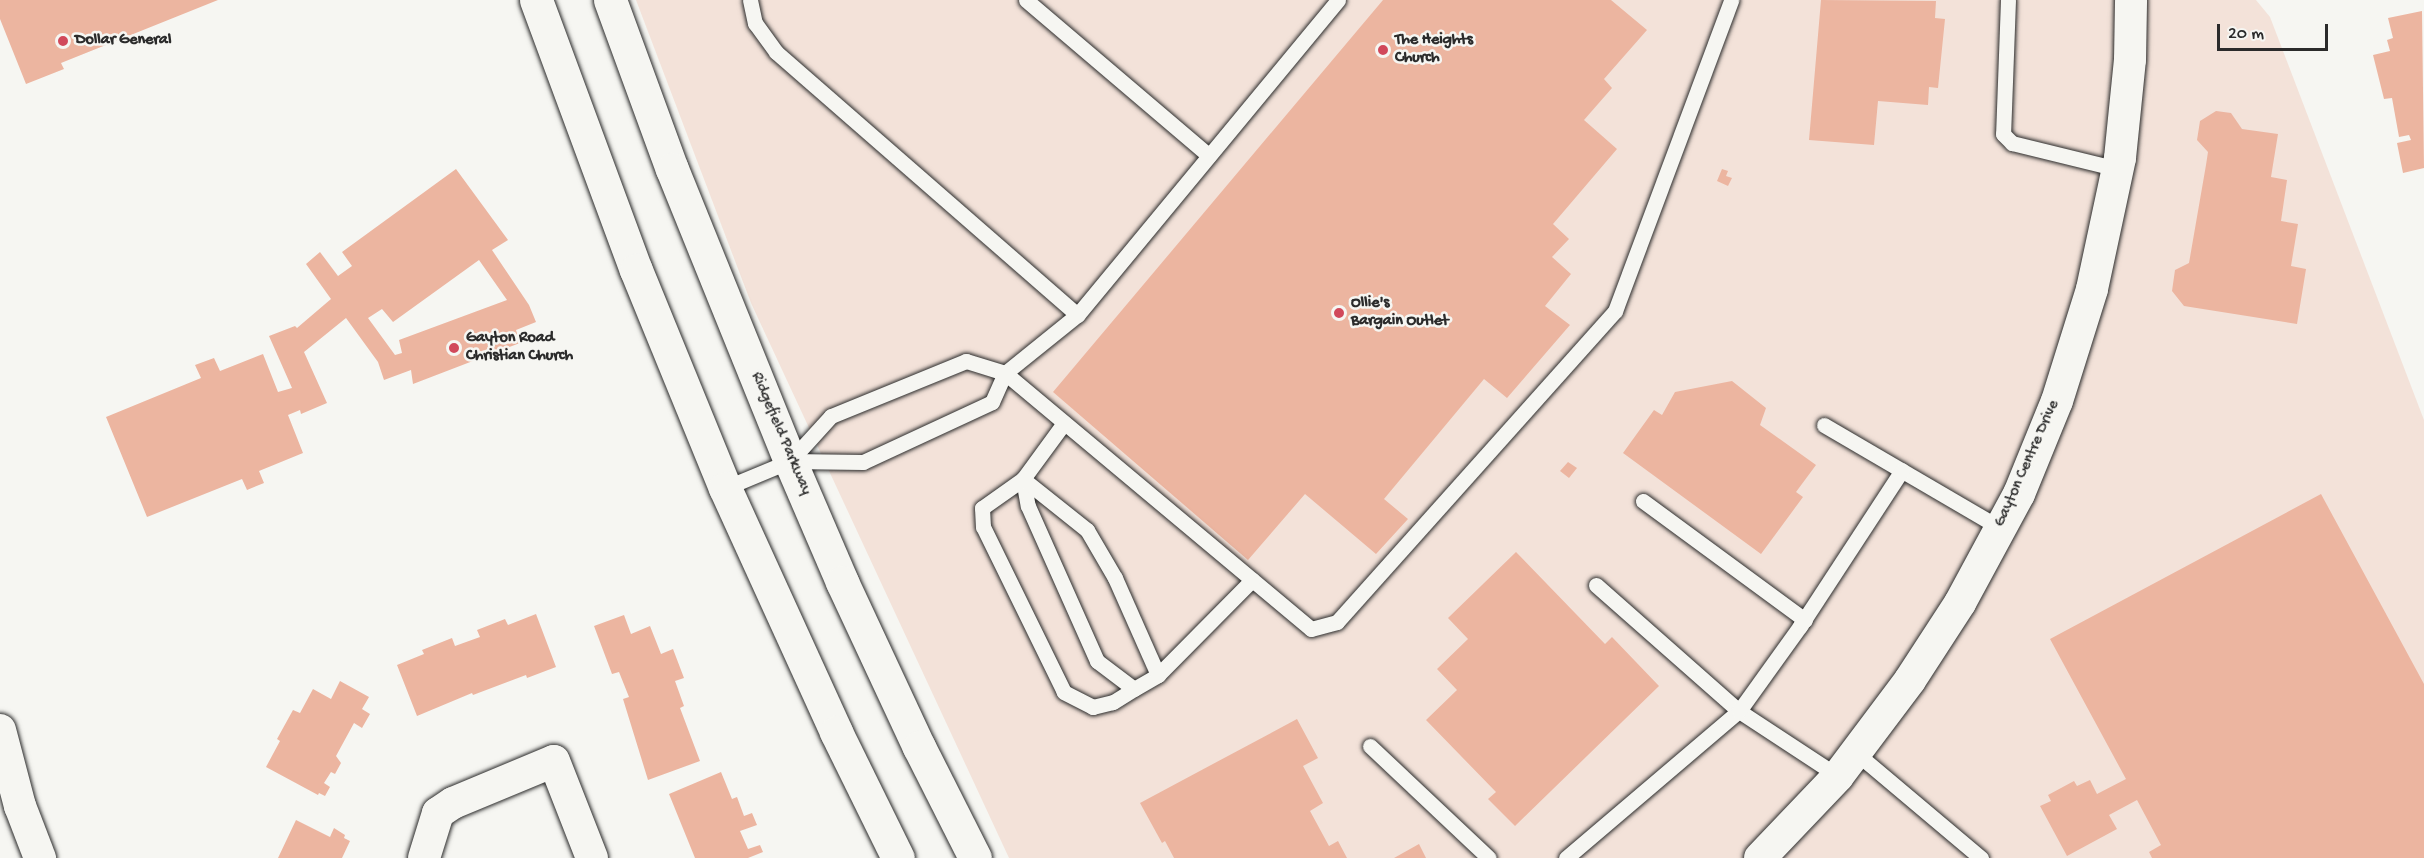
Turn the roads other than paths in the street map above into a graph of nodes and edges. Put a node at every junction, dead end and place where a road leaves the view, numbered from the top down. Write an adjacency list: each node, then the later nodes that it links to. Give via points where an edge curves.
1 (536, 0): 18 (main road, via 632,260)
2 (610, 0): 15 (main road, Ridgefield Parkway, via 672,169)
3 (750, 0): 11 (lane, via 755,23 776,52)
4 (1026, 0): 9 (lane)
5 (1338, 0): 9 (lane)
6 (1731, 0): 21 (lane, via 1615,311 1337,622 1311,629)
7 (2008, 0): 10 (lane, via 2003,134 2012,143)
8 (2131, 0): 10 (street, Gayton Centre Drive, via 2130,60)
9 (1209, 156): 11 (lane)
10 (2118, 169): 20 (street, Gayton Centre Drive, via 2092,289 2057,401 2019,494)
11 (1077, 315): 12 (lane)
12 (1005, 374): 13 (lane); 15 (lane, via 992,402 863,462); 15 (lane, via 966,361 831,416)
13 (1064, 423): 17 (lane); 21 (lane)
14 (1824, 425): 16 (lane)
15 (790, 461): 18 (lane); 34 (main road, Ridgefield Parkway, via 886,675)
16 (1902, 470): 20 (lane); 23 (lane)
17 (1023, 479): 24 (lane, via 1087,530 1114,578); 25 (lane, via 1028,506 1097,661); 25 (lane, via 982,508 983,527 1064,692 1093,707 1113,702)
18 (725, 488): 33 (main road)
19 (1643, 501): 23 (lane)
20 (2000, 528): 29 (street, Gayton Centre Drive, via 1929,651)
21 (1252, 579): 24 (lane)
22 (1596, 585): 26 (lane)
23 (1804, 620): 26 (lane)
24 (1158, 675): 25 (lane)
25 (1134, 689)
26 (1739, 711): 29 (lane); 36 (lane)
27 (0, 730): 30 (street, via 20,806)
28 (1370, 746): 35 (lane)
29 (1846, 764): 37 (street, Gayton Centre Drive); 38 (lane)
30 (40, 858)
31 (424, 858): 32 (street, via 438,813 453,803 554,762)
32 (592, 858)
33 (898, 858)
34 (975, 858)
35 (1489, 858)
36 (1566, 858)
37 (1760, 858)
38 (1981, 858)

